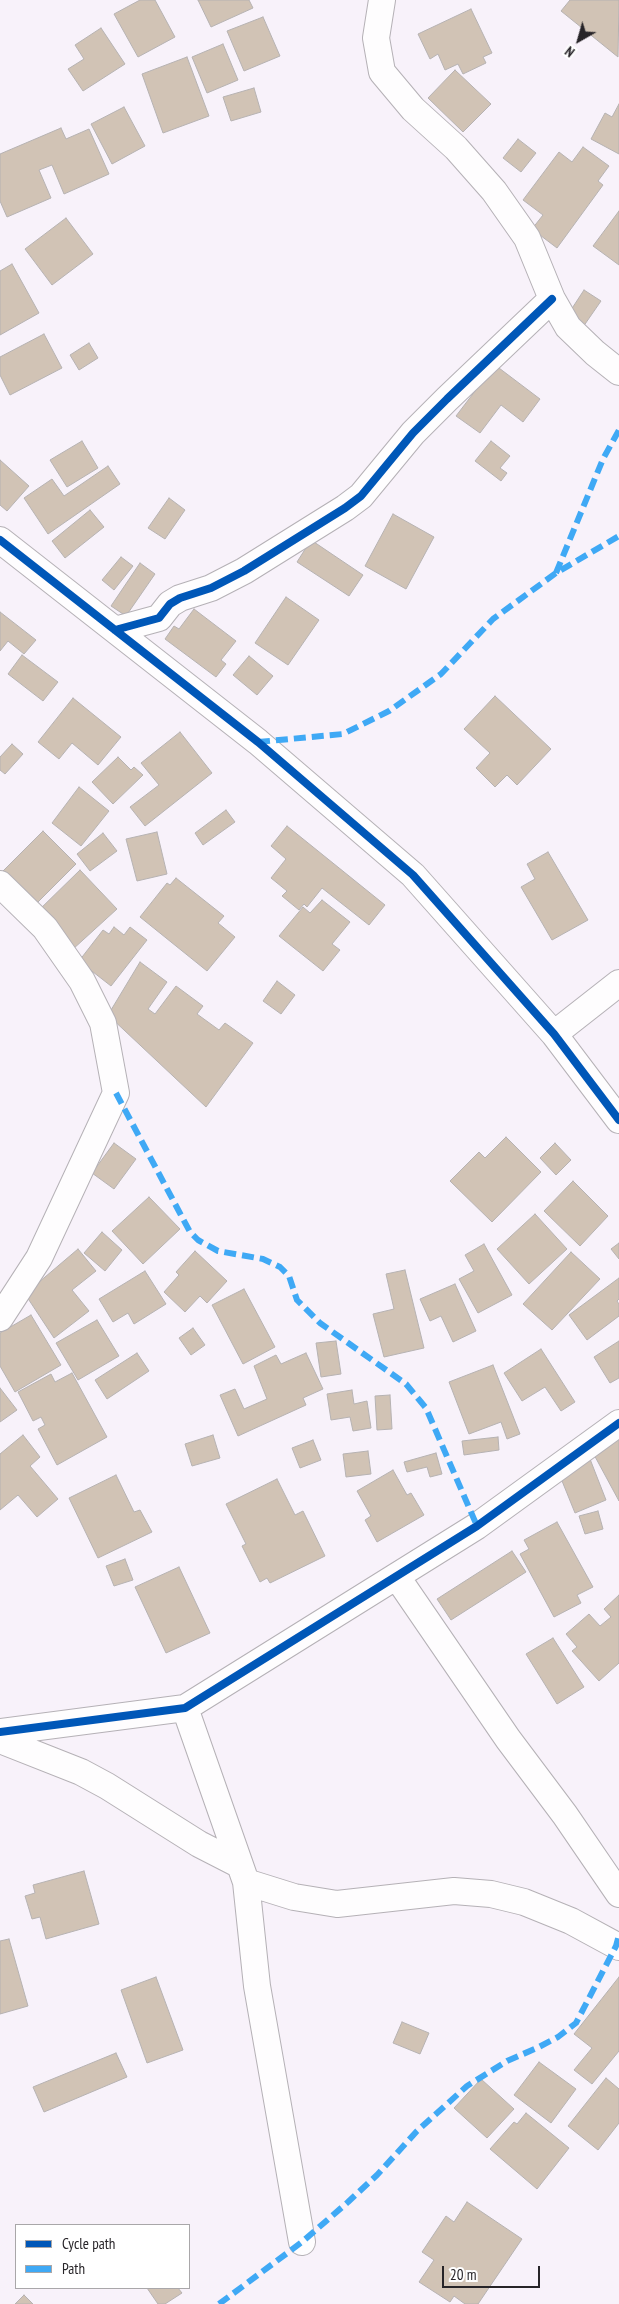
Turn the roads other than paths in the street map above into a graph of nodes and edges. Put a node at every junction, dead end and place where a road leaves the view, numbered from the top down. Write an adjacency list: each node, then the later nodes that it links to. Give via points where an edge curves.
1 (382, 0): 2 (street, via 376,38 382,72 413,109 456,148 494,191 527,238)
2 (552, 299): 3 (street, via 568,327); 5 (street, via 413,434 361,496 244,571 170,604 160,618)
3 (619, 372)
4 (0, 540): 5 (street)
5 (114, 630): 8 (street, via 258,742 413,875)
6 (0, 884): 10 (street, via 45,928 82,981 103,1024 116,1093 39,1258)
7 (619, 982): 8 (street)
8 (554, 1034): 9 (street)
9 (619, 1120)
10 (0, 1318)
11 (619, 1423): 12 (street, via 477,1526)
12 (396, 1577): 13 (street); 17 (street)
13 (185, 1708): 14 (street); 16 (street)
14 (0, 1732)
15 (0, 1740): 16 (street, via 98,1781)
16 (242, 1873): 18 (street, via 294,1896 337,1904 454,1891 491,1894 524,1902 571,1921); 19 (street, via 257,1986)
17 (619, 1894)
18 (619, 1947)
19 (302, 2242)

